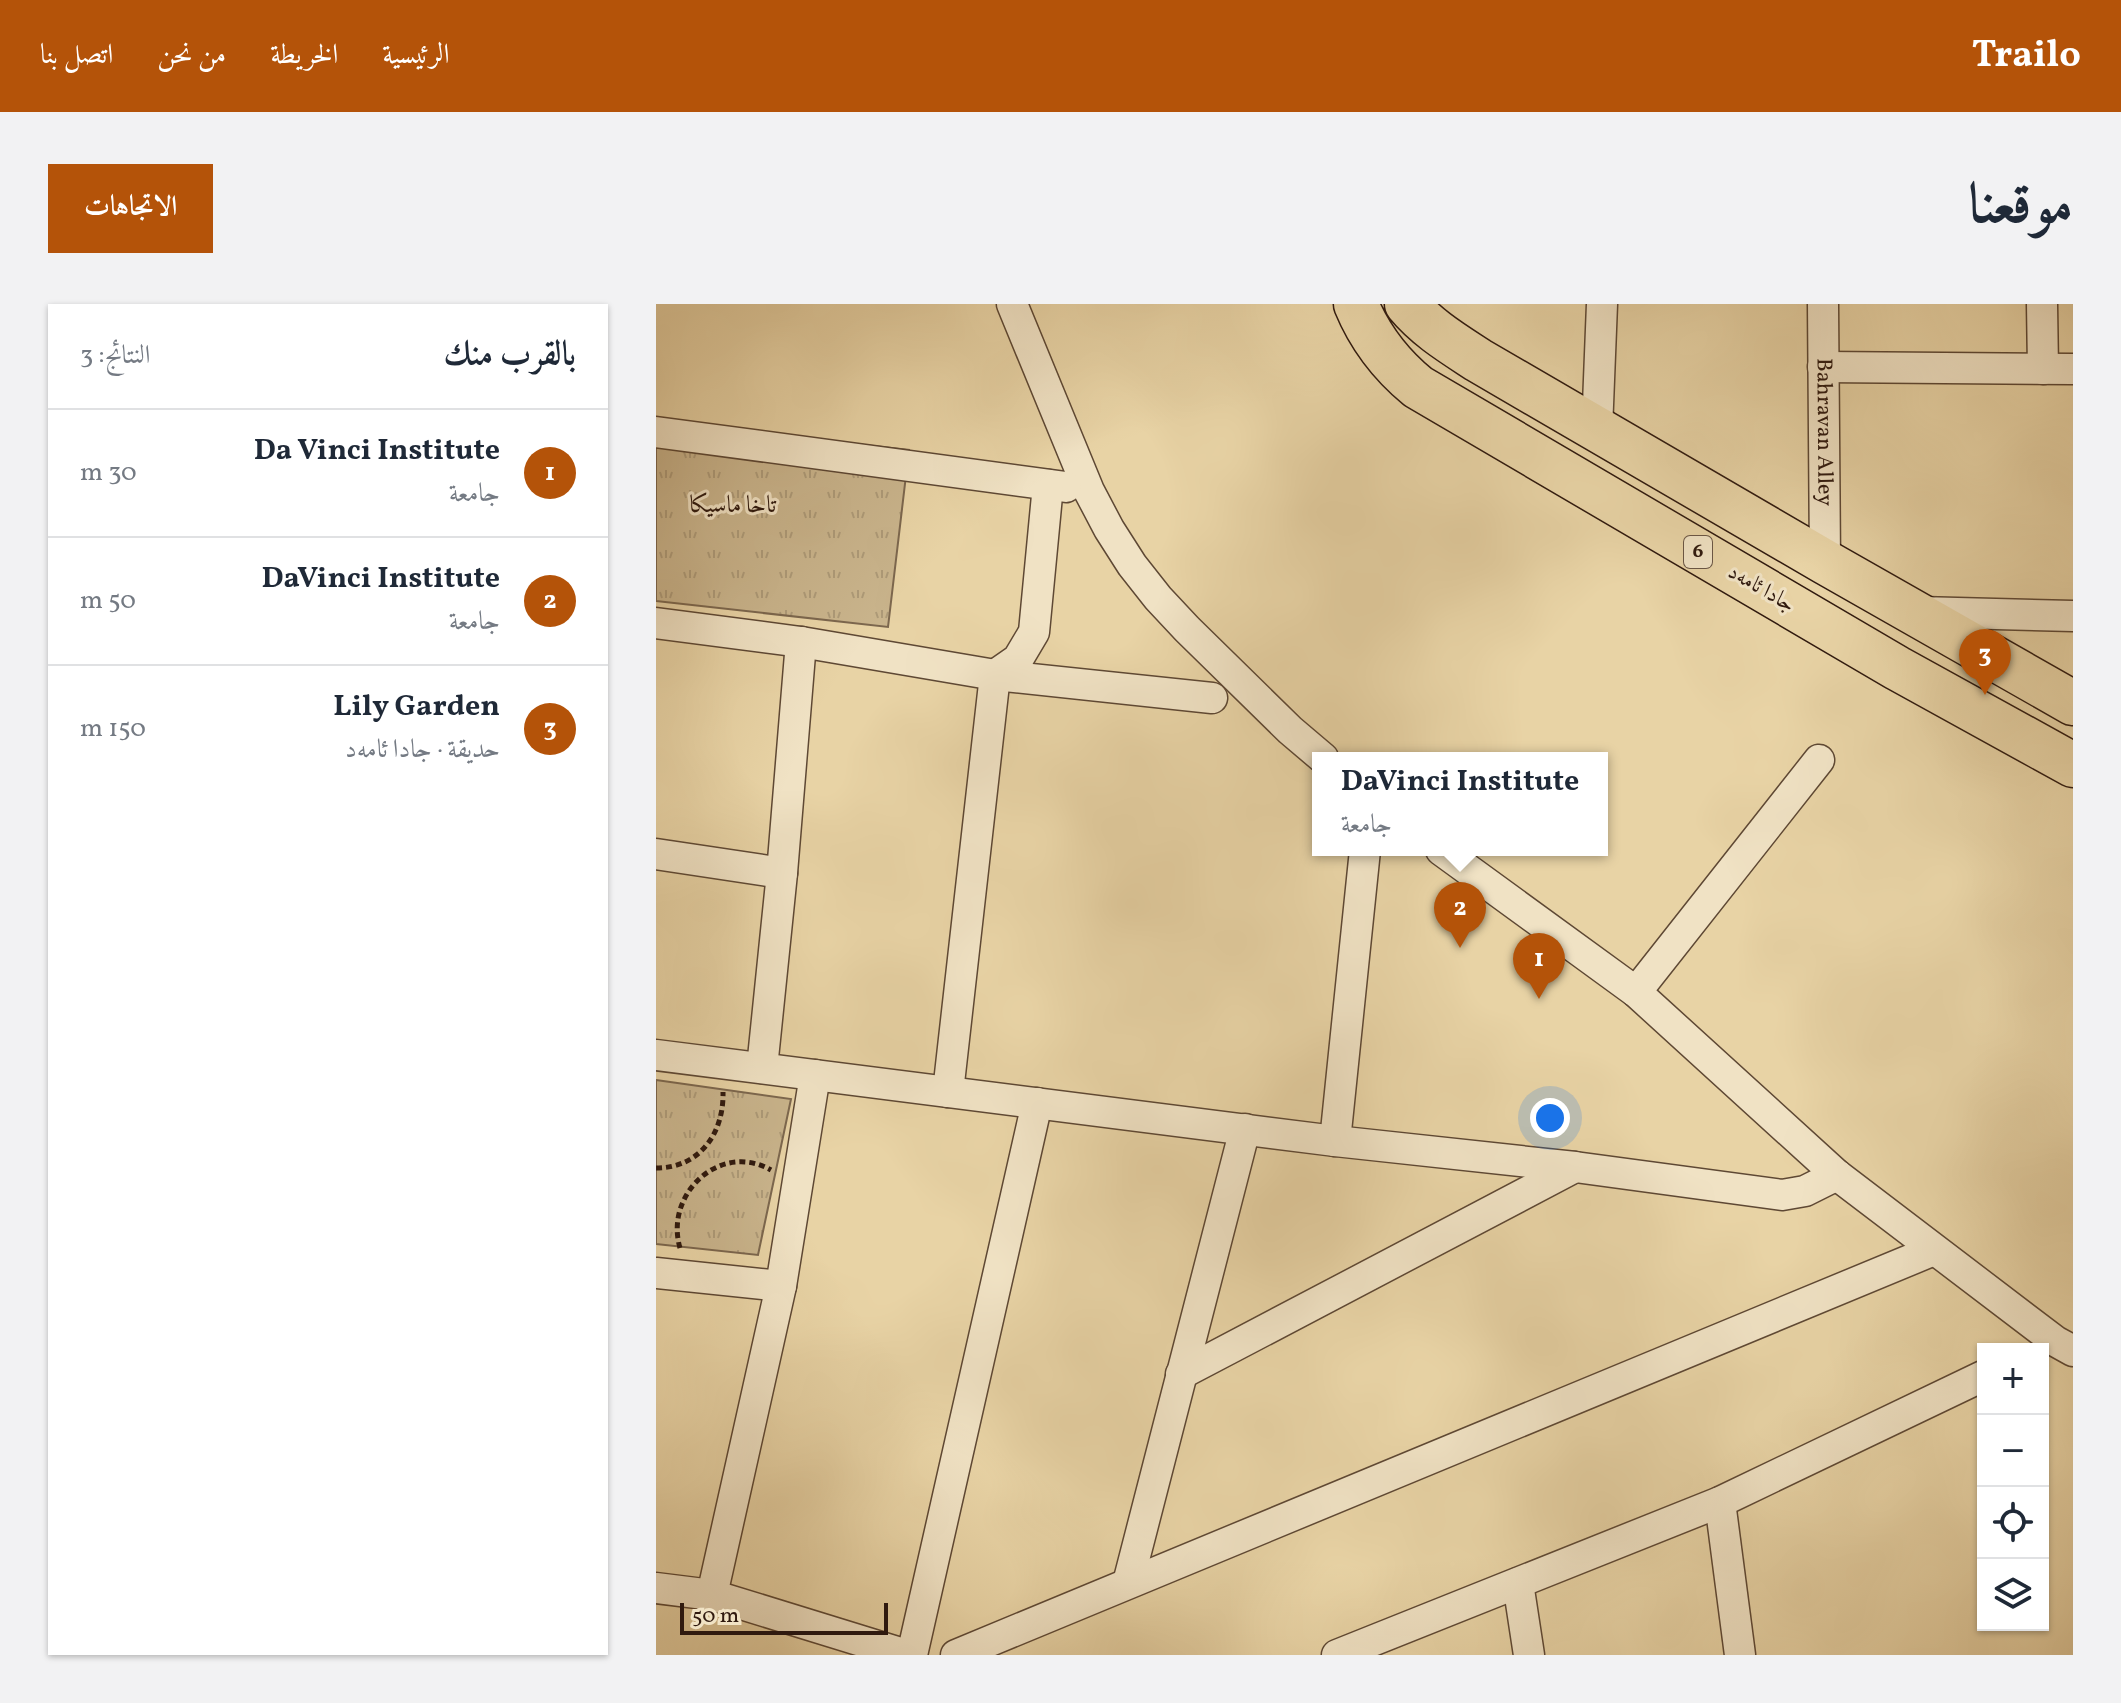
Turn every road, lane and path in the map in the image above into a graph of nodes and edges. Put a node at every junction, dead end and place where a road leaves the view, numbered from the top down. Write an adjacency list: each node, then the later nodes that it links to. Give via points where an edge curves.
1 (1012, 304): 13 (street)
2 (1356, 304): 24 (main road, جادا ئامەد / 6, via 1387,358 1418,387)
3 (1407, 304): 10 (main road, via 1437,334)
4 (1602, 304): 10 (street)
5 (1823, 304): 7 (street, Bahravan Alley)
6 (2042, 304): 8 (street)
7 (1823, 367): 8 (street); 14 (street, Bahravan Alley)
8 (2043, 369): 9 (street)
9 (2073, 369)
10 (1597, 430): 14 (main road)
11 (656, 432): 12 (street)
12 (1048, 485): 13 (street); 19 (street, via 1034,632 1018,659)
13 (1089, 491): 22 (street, via 1116,541 1158,598)
14 (1825, 562): 15 (main road)
15 (1914, 611): 16 (street); 21 (main road)
16 (2073, 616)
17 (656, 623): 18 (street)
18 (801, 642): 19 (street); 28 (street)
19 (995, 675): 20 (street); 34 (street)
20 (1212, 698)
21 (2073, 703)
22 (1316, 752)
23 (1819, 760): 29 (street)
24 (2073, 765)
25 (656, 854): 28 (street)
26 (1364, 856): 37 (street)
27 (1449, 856): 29 (street)
28 (782, 873): 31 (street)
29 (1636, 992): 40 (street)
30 (656, 1055): 31 (street)
31 (762, 1068): 32 (street)
32 (815, 1075): 34 (street); 41 (street)
33 (721, 1084): 39 (path, via 722,1116 714,1136 681,1164)
34 (948, 1092): 35 (street)
35 (1037, 1103): 36 (street); 54 (street)
36 (1245, 1129): 37 (street); 46 (street)
37 (1335, 1141): 38 (street)
38 (1575, 1167): 40 (street, via 1782,1195 1805,1191); 46 (street)
39 (656, 1168)
40 (1837, 1175): 42 (street)
41 (797, 1189): 43 (path, via 764,1166 742,1162 701,1176 678,1212 676,1234 682,1252); 44 (street)
42 (1934, 1250): 45 (street); 49 (street)
43 (662, 1262): 44 (street)
44 (781, 1286): 52 (street)
45 (2056, 1347)
46 (1181, 1374): 49 (street)
47 (1977, 1379): 48 (street)
48 (1720, 1502): 50 (street); 58 (street)
49 (1128, 1583): 55 (street)
50 (1518, 1583): 56 (street); 57 (street)
51 (656, 1588): 52 (street)
52 (712, 1595): 53 (street)
53 (818, 1642): 54 (street)
54 (910, 1655)
55 (956, 1655)
56 (1337, 1655)
57 (1529, 1655)
58 (1740, 1655)

